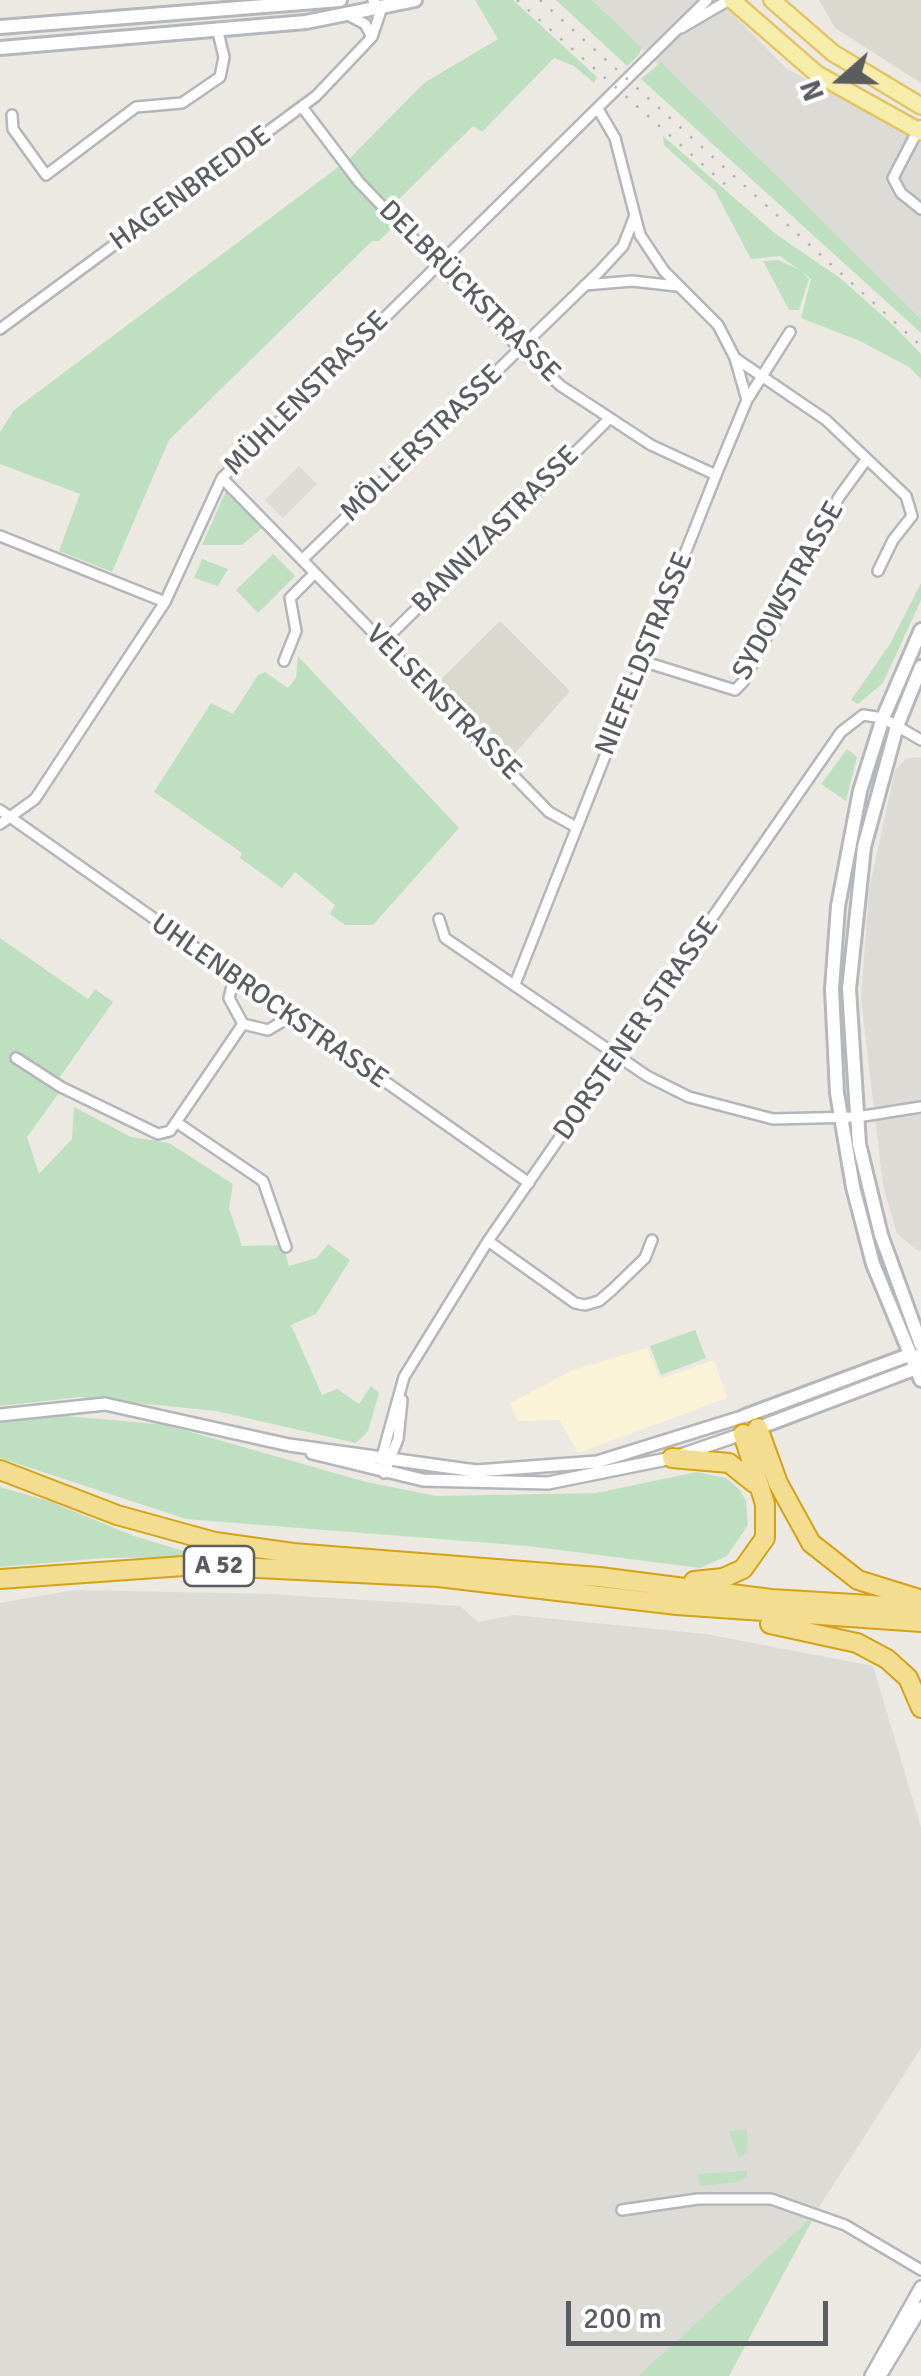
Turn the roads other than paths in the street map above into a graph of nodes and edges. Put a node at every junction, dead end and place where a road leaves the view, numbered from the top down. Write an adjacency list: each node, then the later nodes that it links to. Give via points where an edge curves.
1 (340, 0): 6 (main road)
2 (415, 0): 7 (main road)
3 (707, 0): 11 (street, MÜHLENSTRASSE)
4 (731, 0): 11 (street, MÜHLENSTRASSE); 18 (main road, via 817,74)
5 (772, 0): 14 (main road, via 833,53)
6 (270, 2): 9 (main road)
7 (373, 4): 8 (main road); 12 (street)
8 (348, 16): 10 (main road); 12 (street, via 365,24)
9 (0, 27)
10 (217, 28): 13 (main road); 17 (street, via 224,57 220,76 182,103 136,107 46,175 13,129)
11 (681, 28): 16 (street, MÜHLENSTRASSE)
12 (372, 38): 15 (street, HAGENBREDDE)
13 (0, 48)
14 (921, 106)
15 (302, 107): 21 (street, DELBRÜCKSTRASSE, via 359,182); 24 (street, HAGENBREDDE)
16 (598, 108): 20 (street, via 615,138); 21 (street, MÜHLENSTRASSE)
17 (12, 115)
18 (920, 129): 19 (street, via 893,178)
19 (921, 210)
20 (634, 218): 22 (street, MÖLLERSTRASSE, via 623,246); 23 (street)
21 (438, 264): 26 (street, DELBRÜCKSTRASSE); 33 (street, MÜHLENSTRASSE)
22 (584, 286): 23 (street, via 632,280); 26 (street, MÖLLERSTRASSE)
23 (677, 286): 27 (street, via 718,325)
24 (0, 329)
25 (790, 332): 28 (street, NIEFELDSTRASSE)
26 (519, 348): 30 (street, DELBRÜCKSTRASSE); 35 (street, MÖLLERSTRASSE)
27 (735, 358): 28 (street); 29 (street)
28 (764, 374): 29 (street, NIEFELDSTRASSE); 31 (street)
29 (747, 400): 32 (street, NIEFELDSTRASSE)
30 (608, 419): 32 (street, DELBRÜCKSTRASSE); 40 (street, BANNIZASTRASSE)
31 (866, 460): 36 (street, via 906,496 912,516); 42 (street, SYDOWSTRASSE, via 839,497 744,682 735,690)
32 (716, 474): 42 (street, NIEFELDSTRASSE)
33 (222, 478): 35 (street, VELSENSTRASSE); 38 (street, MÜHLENSTRASSE)
34 (0, 536): 38 (street)
35 (302, 560): 37 (street, VELSENSTRASSE)
36 (878, 571)
37 (316, 573): 40 (street, VELSENSTRASSE); 41 (street, via 290,598 296,631)
38 (166, 602): 48 (street, MÜHLENSTRASSE, via 35,799)
39 (921, 630): 44 (main road)
40 (382, 642): 50 (street, VELSENSTRASSE, via 550,812)
41 (284, 661)
42 (642, 661): 50 (street, NIEFELDSTRASSE)
43 (921, 667): 45 (main road)
44 (883, 718): 45 (street); 56 (street, DORSTENER STRASSE, via 863,716 841,732); 60 (main road, via 860,791 838,906 832,988)
45 (897, 726): 46 (street); 59 (main road, via 854,906 849,989)
46 (921, 740)
47 (0, 810): 48 (street, UHLENBROCKSTRASSE)
48 (10, 818): 49 (street, MÜHLENSTRASSE); 52 (street, UHLENBROCKSTRASSE)
49 (0, 824)
50 (576, 827): 53 (street, NIEFELDSTRASSE)
51 (439, 919): 53 (street, via 445,938)
52 (234, 978): 54 (street, UHLENBROCKSTRASSE); 55 (street, via 229,998)
53 (514, 984): 56 (street)
54 (290, 1017): 55 (street, via 268,1030); 62 (street, UHLENBROCKSTRASSE)
55 (243, 1024): 61 (street)
56 (620, 1056): 60 (street, via 668,1088 730,1111 773,1120); 62 (street, DORSTENER STRASSE)
57 (16, 1058): 61 (street, via 158,1134)
58 (921, 1106): 59 (street)
59 (856, 1117): 60 (street); 66 (main road, via 881,1235)
60 (840, 1118): 67 (main road, via 873,1264)
61 (176, 1122): 65 (street, via 263,1182)
62 (529, 1183): 64 (street, DORSTENER STRASSE)
63 (652, 1240): 64 (street, via 645,1258 599,1302 585,1305)
64 (488, 1242): 71 (street, DORSTENER STRASSE, via 409,1368)
65 (286, 1247)
66 (921, 1345)
67 (918, 1365): 69 (main road)
68 (0, 1415): 71 (street, via 106,1404)
69 (748, 1426): 70 (street); 71 (street, via 597,1462 476,1472); 73 (highway); 76 (highway, via 811,1543 830,1563 899,1596)
70 (672, 1458): 71 (street, via 548,1483 457,1483); 73 (highway, via 728,1463)
71 (385, 1465)
72 (0, 1470): 74 (highway, A 52, via 117,1515 215,1542)
73 (760, 1490): 74 (highway, via 765,1538 743,1569 700,1582)
74 (599, 1577): 78 (highway, A 52, via 771,1599)
75 (0, 1578): 77 (highway, A 52, via 198,1565 438,1577)
76 (921, 1598)
77 (677, 1605): 79 (highway, A 52); 80 (highway, via 857,1643 908,1678)
78 (921, 1608)
79 (921, 1622)
80 (921, 1708)
81 (622, 2210): 82 (street, via 770,2199 845,2225)
82 (921, 2270)
83 (921, 2287): 85 (street)
84 (921, 2308): 86 (street)
85 (871, 2376)
86 (880, 2376)

